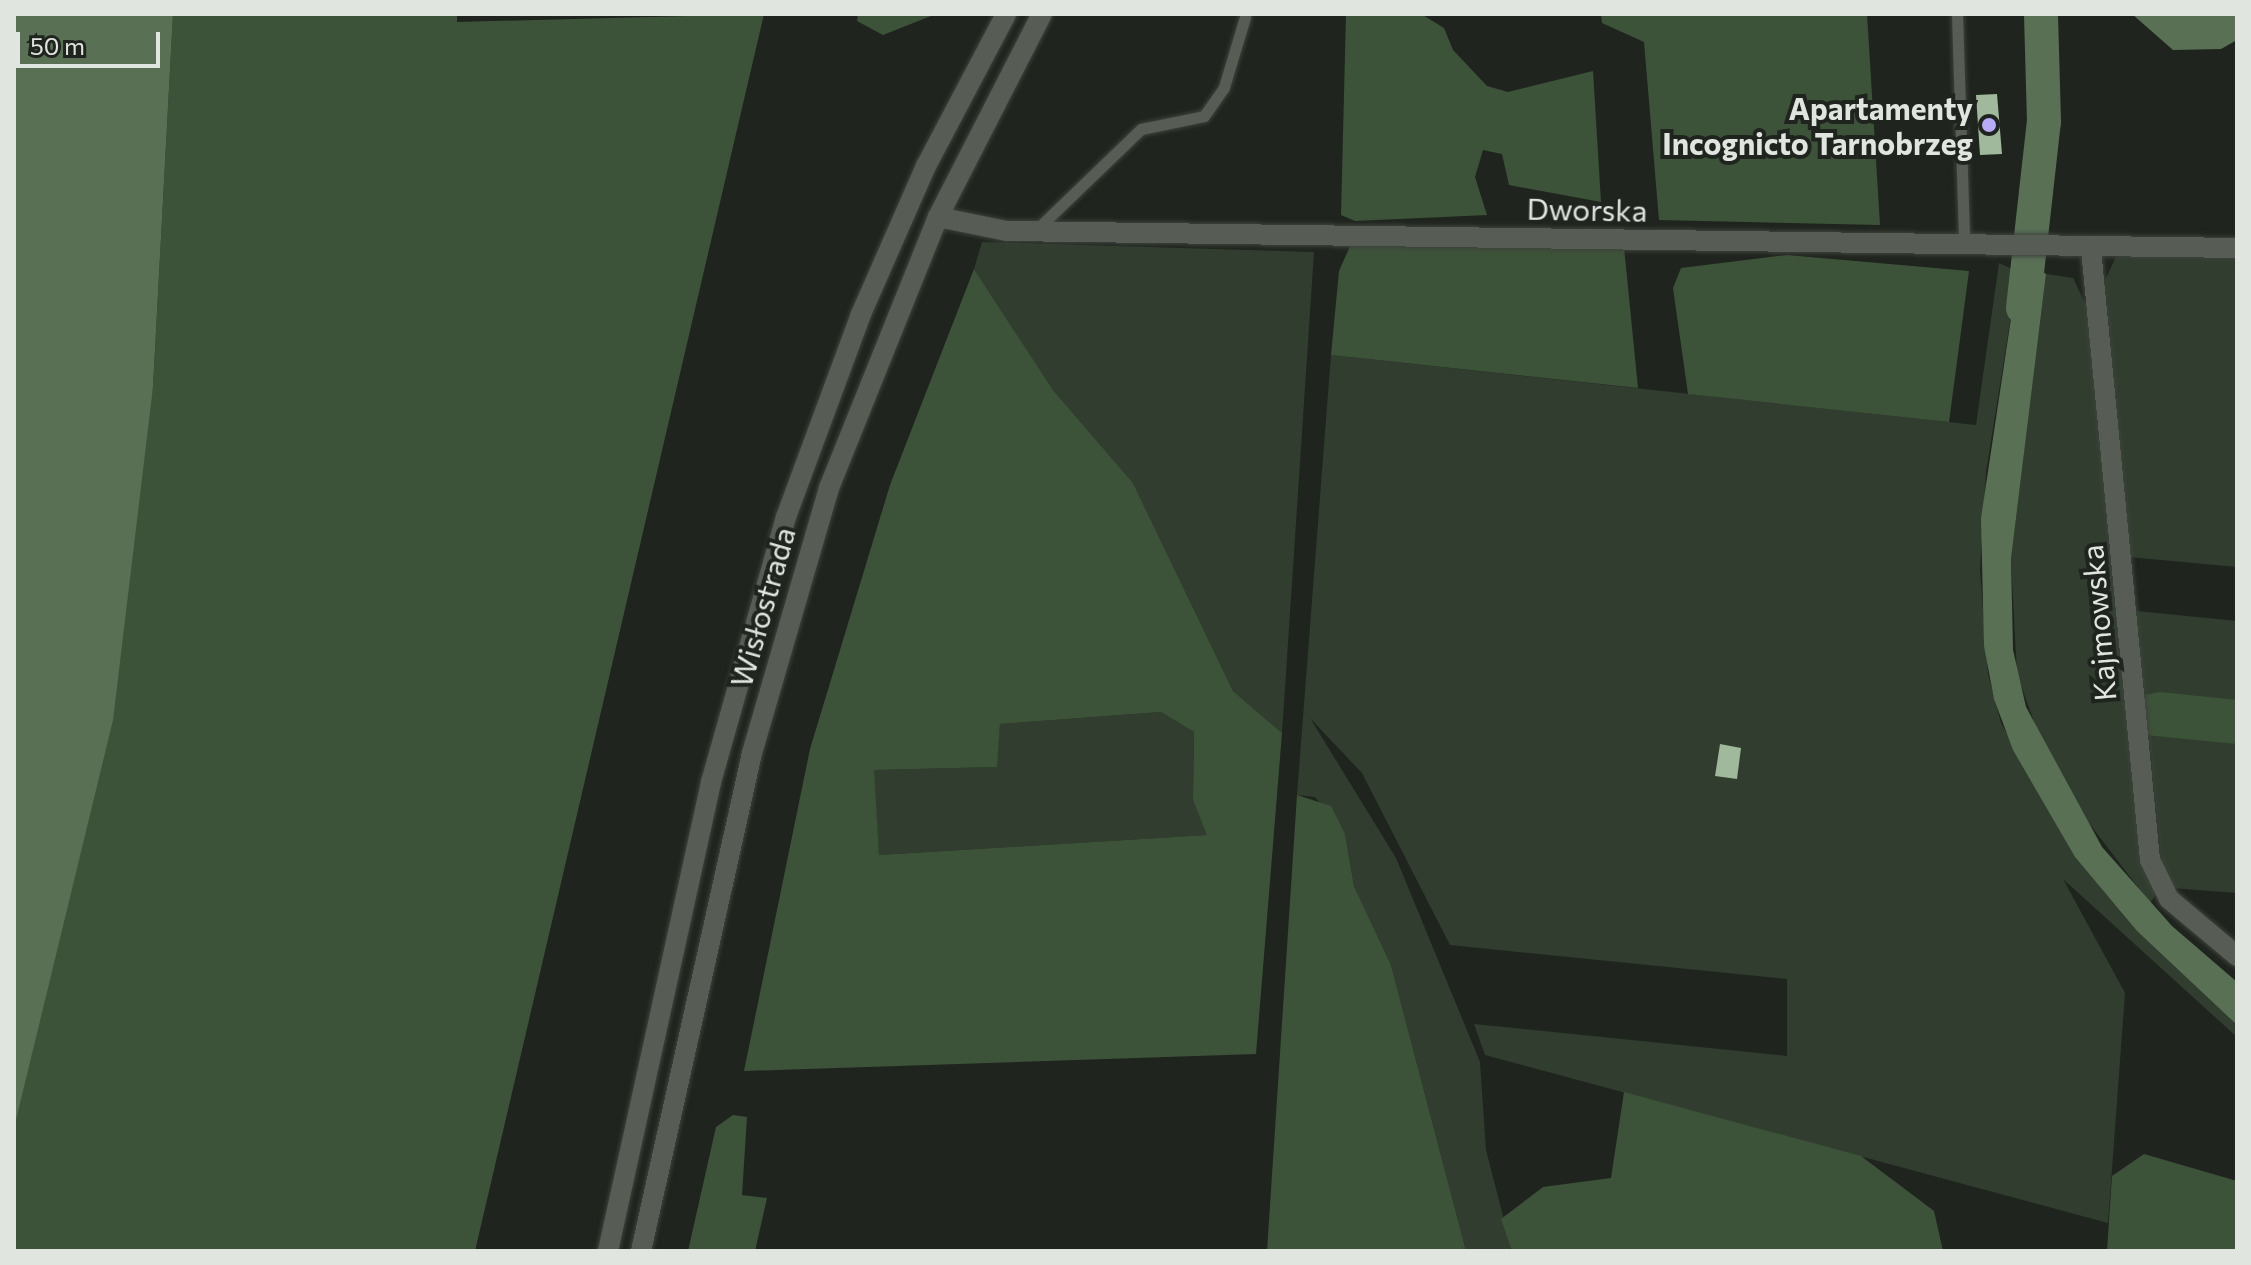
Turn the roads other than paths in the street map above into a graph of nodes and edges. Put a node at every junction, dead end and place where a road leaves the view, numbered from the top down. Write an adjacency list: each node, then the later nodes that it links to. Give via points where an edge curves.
1 (1006, 14): 5 (main road, Wisłostrada)
2 (1042, 14): 6 (main road, Wisłostrada)
3 (1957, 14): 8 (lane)
4 (1245, 17): 7 (lane, via 1224,87 1204,116 1141,129)
5 (908, 206): 6 (main road, Dworska); 12 (main road, Wisłostrada, via 804,461 745,650)
6 (938, 217): 7 (main road, Dworska); 13 (main road, Wisłostrada, via 857,408 791,605)
7 (1034, 231): 8 (main road, Dworska)
8 (1964, 243): 10 (main road, Dworska)
9 (2237, 248): 10 (main road, Dworska)
10 (2091, 249): 11 (main road, Kajmowska, via 2150,860 2169,899)
11 (2237, 956)
12 (608, 1251)
13 (641, 1251)

